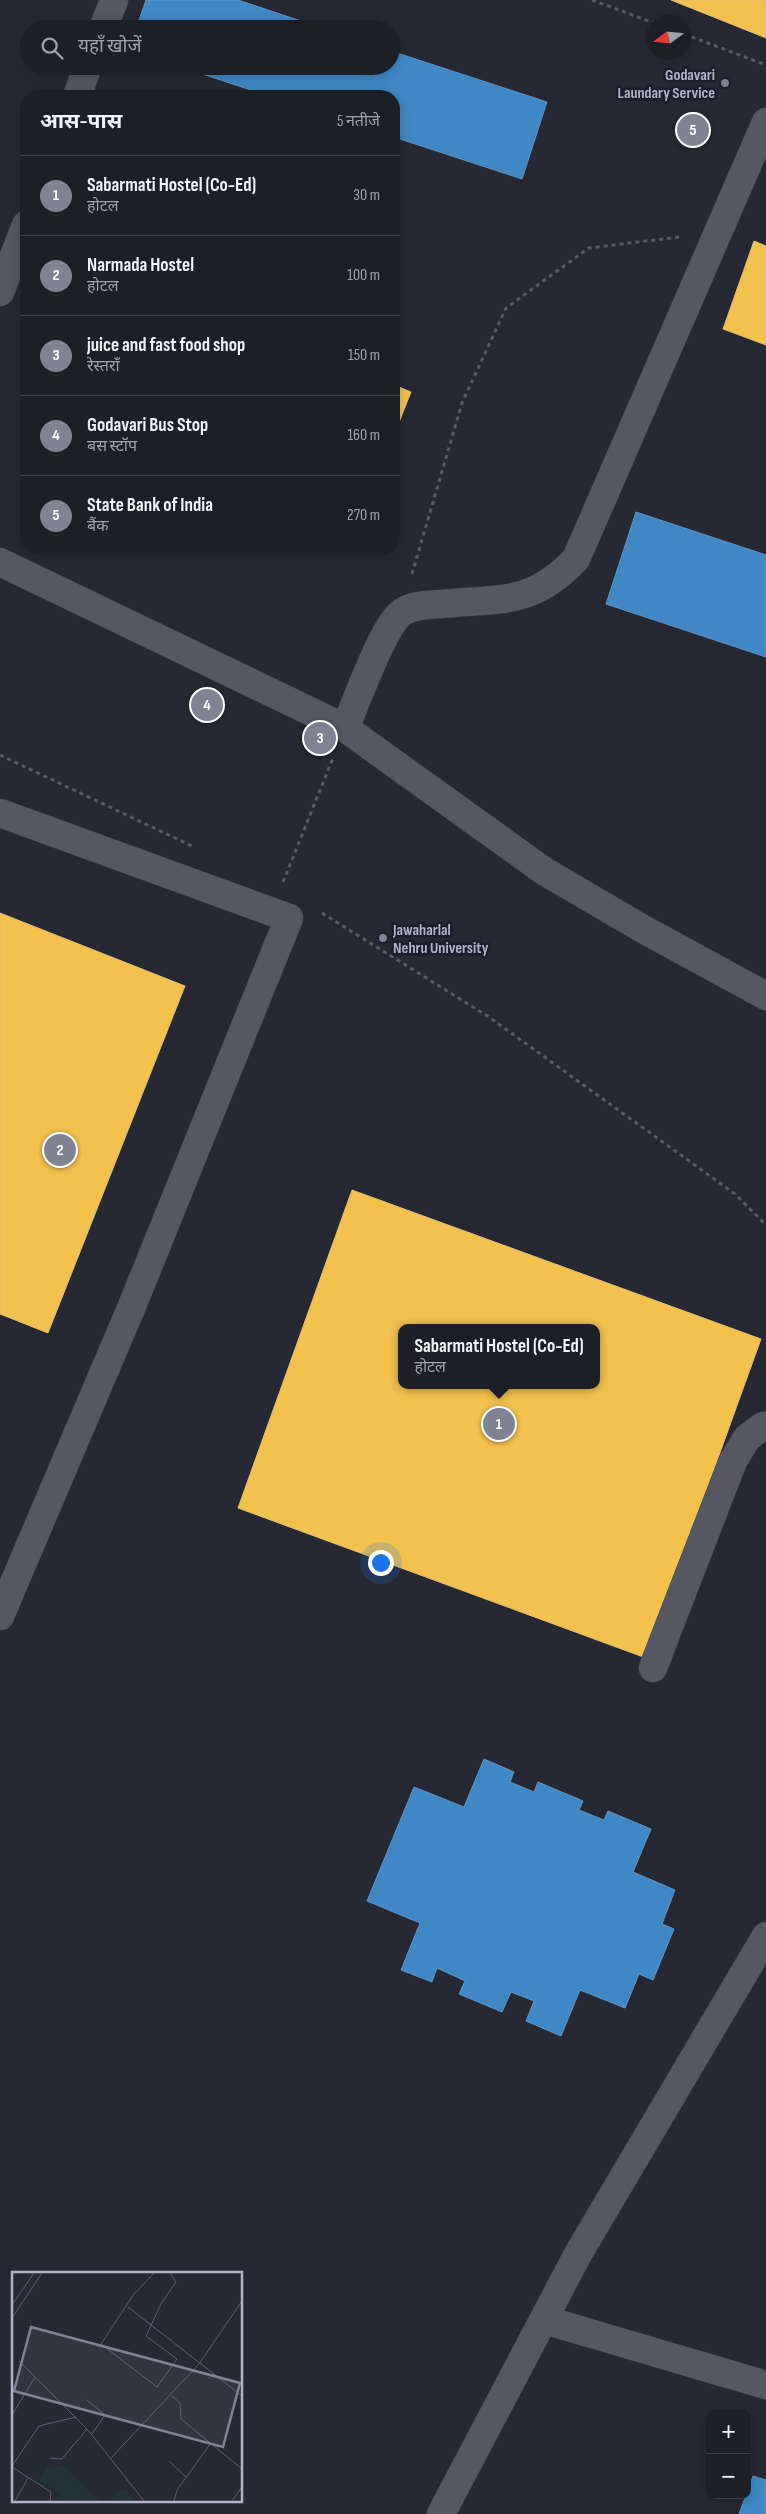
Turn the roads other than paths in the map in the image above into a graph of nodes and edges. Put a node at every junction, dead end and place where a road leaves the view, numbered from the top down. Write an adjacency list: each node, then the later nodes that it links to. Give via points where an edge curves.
1 (114, 0): 2 (lane)
2 (106, 20)
3 (85, 75): 4 (lane)
4 (79, 90)
5 (763, 136): 9 (lane, via 717,233 576,559 558,577 521,597 421,605 400,613 388,628)
6 (20, 240): 7 (lane)
7 (0, 292)
8 (0, 562): 9 (lane)
9 (345, 728): 11 (lane, via 544,871)
10 (0, 813): 13 (lane, via 289,918 132,1306)
11 (766, 996)
12 (766, 1426): 14 (lane, via 748,1438 732,1461)
13 (0, 1616)
14 (653, 1668)
15 (766, 1936): 16 (lane, via 578,2254)
16 (545, 2320): 17 (lane); 18 (lane)
17 (766, 2385)
18 (442, 2514)

